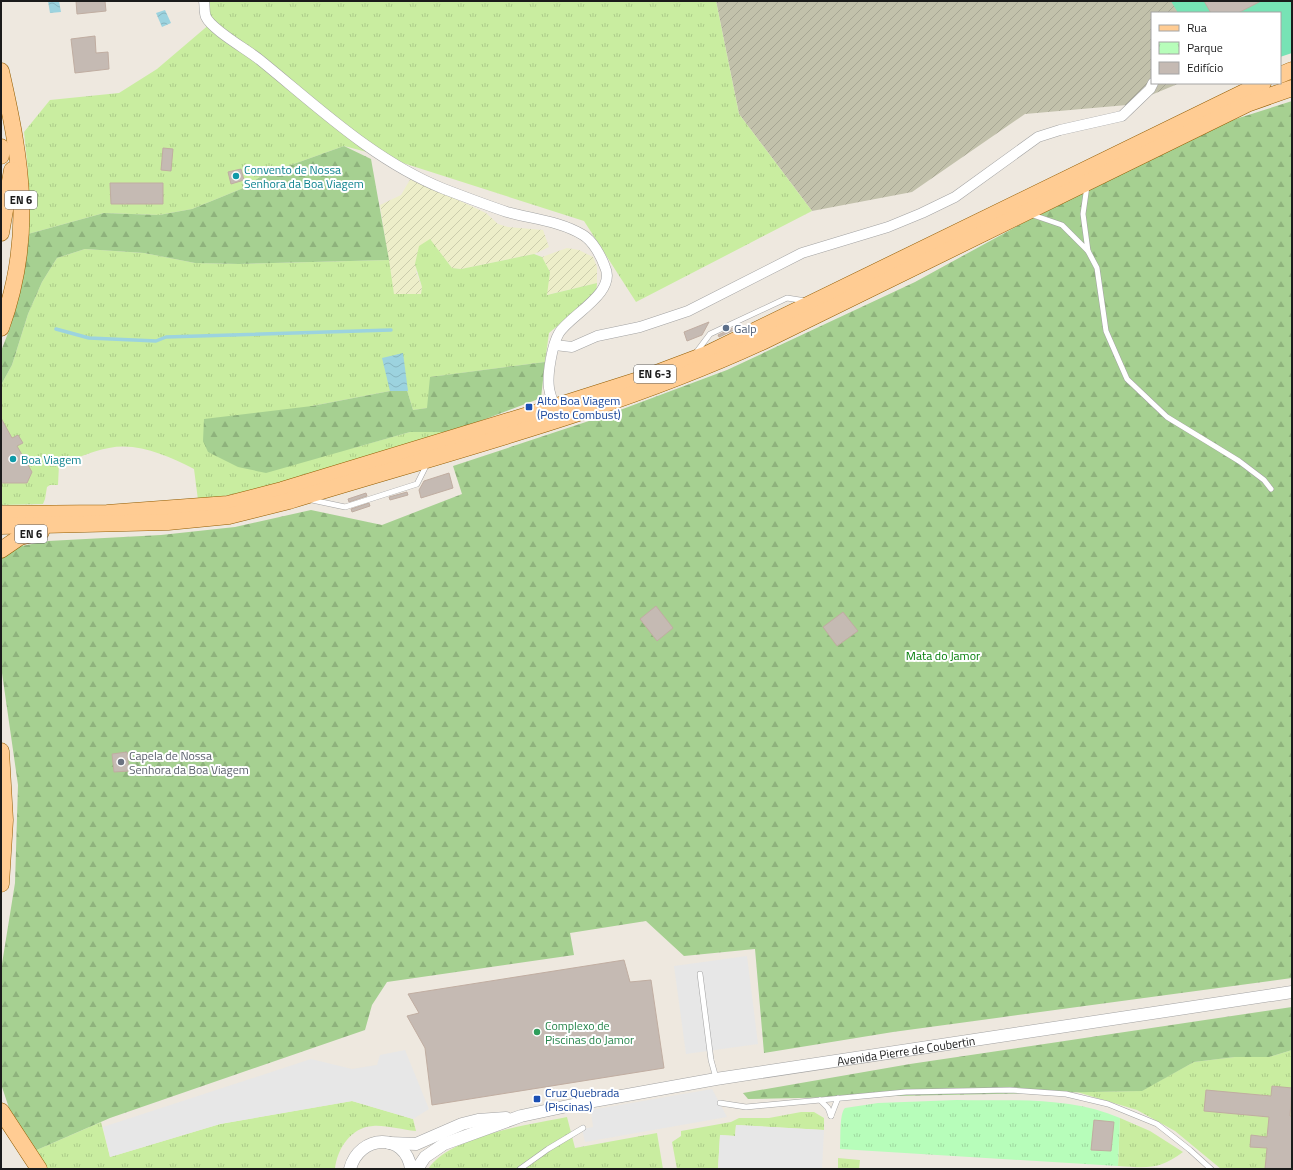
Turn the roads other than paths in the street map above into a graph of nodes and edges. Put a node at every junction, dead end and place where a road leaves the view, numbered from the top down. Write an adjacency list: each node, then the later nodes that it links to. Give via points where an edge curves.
1 (204, 1): 16 (street, via 206,17 219,32 245,48 378,154 443,189 507,212 569,228 584,236 594,246 606,269 607,283 588,307 565,325 558,335)
2 (1292, 70): 4 (main road)
3 (1, 71): 8 (main road, EN 6)
4 (1281, 75)
5 (1152, 84): 16 (street, via 1122,116 1038,137 955,196 922,213 888,227 802,253 688,311 640,327 597,336 572,347)
6 (1261, 84): 17 (main road, EN 6-3, via 691,360)
7 (1292, 88): 11 (main road, EN 6-3, via 1246,104)
8 (13, 121): 13 (main road, via 12,177); 15 (main road, EN 6, via 19,160 21,244 10,302)
9 (1, 147): 10 (main road)
10 (1, 156)
11 (1087, 182): 12 (main road, EN 6-3); 14 (lane, via 1083,214)
12 (1028, 213): 14 (lane, via 1062,225); 18 (main road, EN 6-3, via 714,364 645,390)
13 (1, 233)
14 (1088, 251): 19 (lane, via 1097,268 1106,332 1126,379 1167,417 1238,461 1264,480)
15 (1, 328)
16 (555, 346): 17 (street, via 549,387)
17 (554, 408): 21 (main road, EN 6-3, via 228,504 107,513)
18 (430, 458): 20 (main road, EN 6-3); 20 (lane, via 417,484 345,507)
19 (1271, 489)
20 (301, 497): 23 (main road, EN 6-3, via 229,516 168,522)
21 (1, 514)
22 (1, 526): 23 (main road, EN 6-3)
23 (64, 526): 24 (main road, EN 6, via 20,537)
24 (1, 550)
25 (1, 751): 26 (main road, via 5,820)
26 (1, 884)
27 (700, 974): 29 (lane)
28 (1292, 992): 29 (street, Avenida Pierre de Coubertin)
29 (716, 1079): 34 (street, Avenida Pierre de Coubertin)
30 (838, 1098): 31 (lane); 31 (lane, via 831,1116 828,1108); 44 (lane, via 933,1091 1010,1090 1066,1094 1108,1104 1157,1124)
31 (820, 1100): 32 (lane, via 746,1107)
32 (720, 1102)
33 (1, 1111): 38 (main road)
34 (521, 1116): 37 (street, Avenida Pierre de Coubertin, via 468,1122 416,1144); 42 (street, Avenida Pierre de Coubertin, via 444,1144 425,1157)
35 (583, 1128): 43 (lane)
36 (1, 1134): 38 (main road)
37 (389, 1143): 40 (street, Avenida Pierre de Coubertin, via 374,1142 363,1147 355,1155); 41 (street, via 403,1151)
38 (23, 1160): 39 (main road)
39 (39, 1169)
40 (350, 1169)
41 (411, 1169)
42 (416, 1169)
43 (520, 1169)
44 (1210, 1169)

